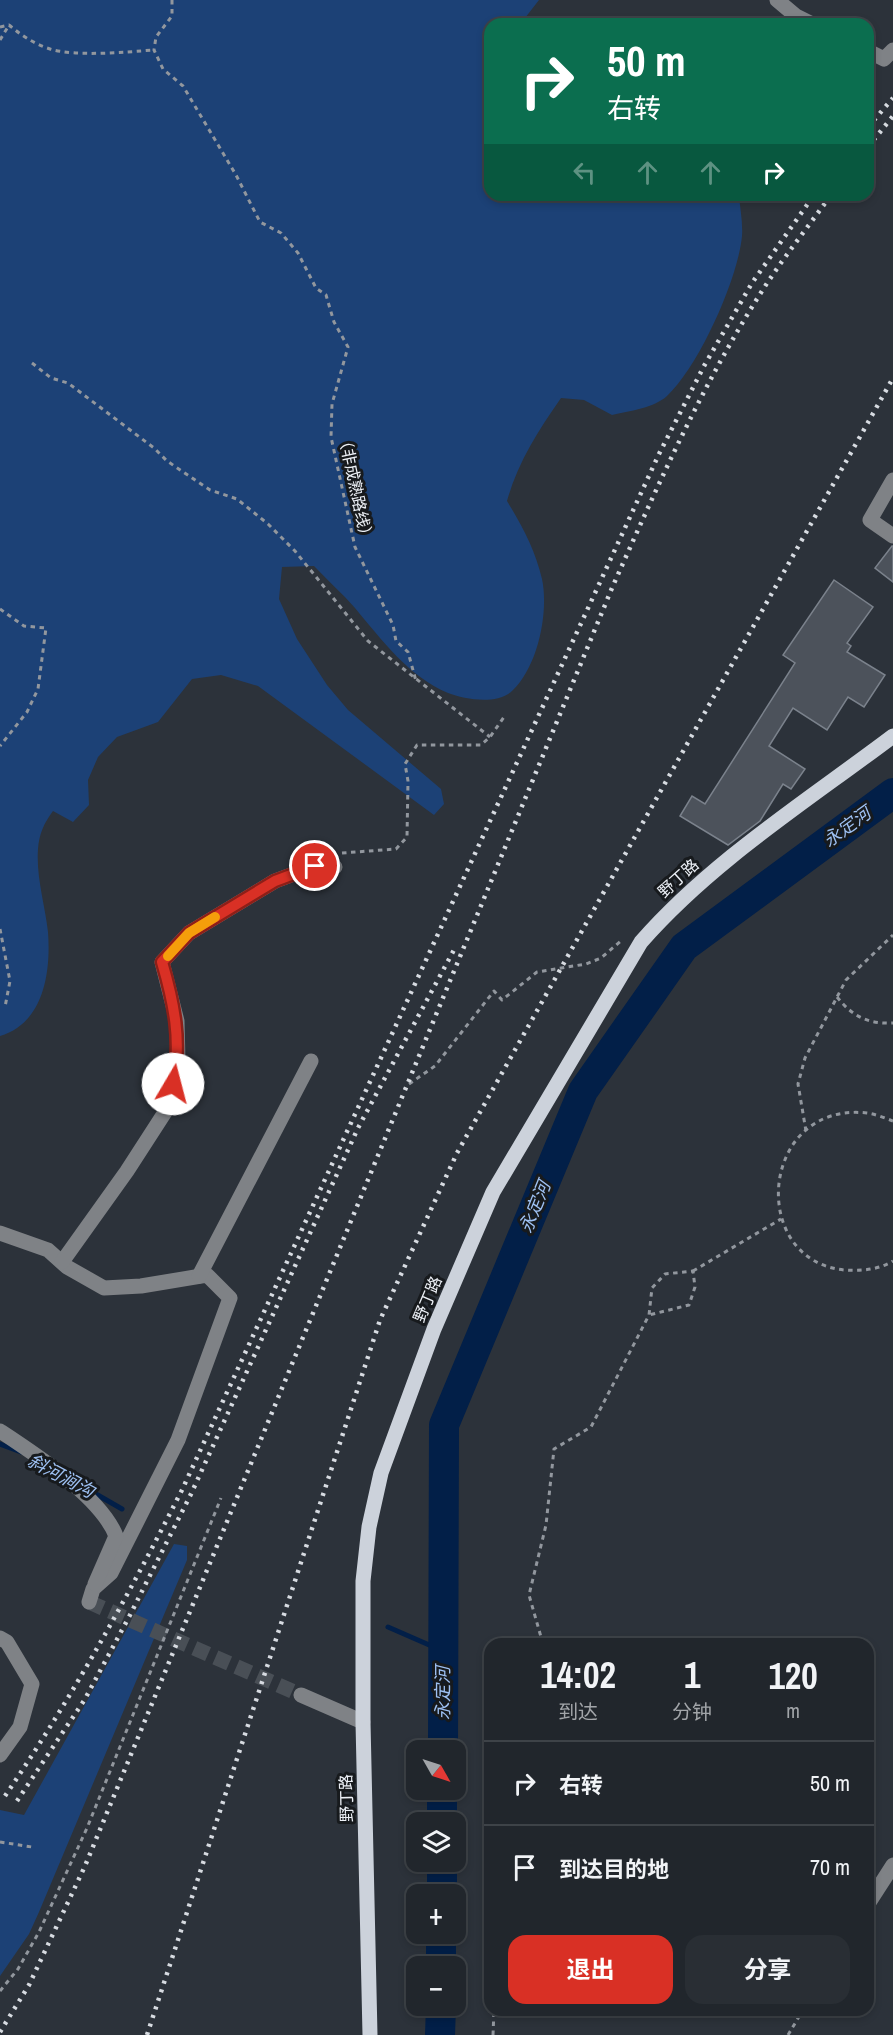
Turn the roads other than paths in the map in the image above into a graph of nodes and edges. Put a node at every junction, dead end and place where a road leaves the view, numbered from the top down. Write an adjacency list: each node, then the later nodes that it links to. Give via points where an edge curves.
1 (777, 0): 2 (street)
2 (800, 18)
3 (893, 50): 4 (street, via 884,59)
4 (874, 54)
5 (893, 480): 6 (street, via 870,520)
6 (893, 536)
7 (893, 736): 16 (main road, 野丁路, via 704,878 640,942 494,1192 434,1329 381,1473 363,1581)
8 (337, 860): 11 (street, via 275,881 189,933 162,962 177,1021 178,1061 169,1106)
9 (311, 1061): 12 (street)
10 (0, 1233): 11 (street, via 48,1250)
11 (62, 1262): 12 (street, via 104,1288)
12 (200, 1276): 13 (street, via 207,1275 230,1298 178,1440 111,1574 91,1596 116,1536 110,1521 93,1501)
13 (0, 1431)
14 (0, 1638): 17 (street, via 7,1642 33,1684 20,1727)
15 (302, 1695): 16 (street)
16 (363, 1722): 20 (main road, 野丁路)
17 (0, 1755)
18 (893, 1865): 19 (street)
19 (874, 1895)
20 (370, 2035)

